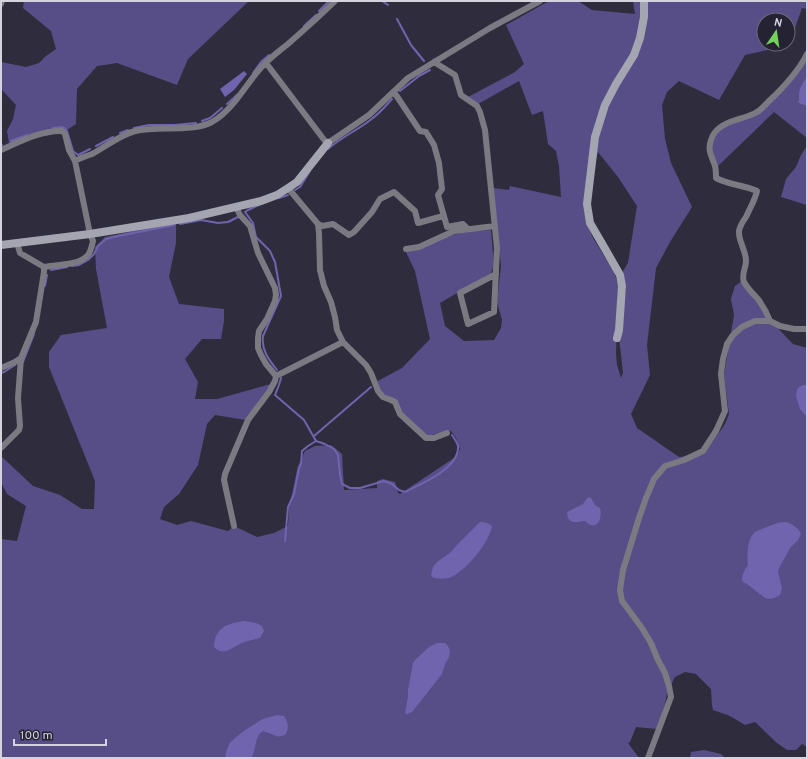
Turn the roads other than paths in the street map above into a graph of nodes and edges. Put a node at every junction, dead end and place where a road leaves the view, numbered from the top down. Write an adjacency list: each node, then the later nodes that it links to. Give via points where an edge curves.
1 (2, 1): 5 (street)
2 (335, 1): 8 (street)
3 (540, 1): 7 (street)
4 (644, 1): 27 (street, via 644,17 634,55 605,105 600,120 587,204 590,223 620,275 622,286)
5 (1, 4)
6 (807, 54): 25 (street, via 786,83 758,112 718,129 710,145 716,178 757,191 740,226 739,236 746,260 743,279)
7 (434, 62): 9 (street, via 408,78); 17 (street, via 455,75 461,95 477,106 480,112 485,130)
8 (266, 63): 10 (street); 12 (street, via 236,101 214,121 192,127 134,131)
9 (394, 92): 10 (street, via 369,115); 15 (street, via 420,131 426,132 434,146 439,163 442,189 438,195)
10 (328, 143): 13 (street, via 297,182)
11 (1, 150): 12 (street, via 21,141 62,131)
12 (75, 161): 19 (street)
13 (288, 188): 14 (street, via 262,201); 16 (street)
14 (236, 207): 19 (street, via 189,218); 31 (street, via 250,226 258,253 275,288 275,302 259,331 258,348 260,355)
15 (443, 216): 16 (street, via 418,223 415,212 394,192 380,199 354,232 349,234 333,224); 18 (street, via 447,227 463,224)
16 (318, 224): 28 (street, via 320,270 337,330)
17 (495, 226): 18 (street); 24 (street)
18 (468, 229): 22 (street, via 454,231 419,247)
19 (90, 234): 20 (street); 23 (street, via 94,241 88,255 71,264)
20 (17, 242): 21 (street); 23 (street, via 20,252)
21 (1, 245)
22 (406, 249)
23 (44, 267): 29 (street, via 36,322)
24 (496, 274): 24 (street, via 494,312 468,324 460,293)
25 (770, 321): 26 (street, via 787,328); 35 (street, via 755,321 742,327 727,344 721,374 725,411 716,431 703,451 665,466 654,479 638,518 623,570 620,590 622,601 651,643 665,673 671,697)
26 (807, 329)
27 (617, 338)
28 (343, 342): 31 (street); 32 (street, via 366,365 383,397 395,402 400,414 426,438)
29 (21, 358): 30 (street); 33 (street, via 19,430)
30 (1, 368)
31 (276, 376): 34 (street, via 269,392 248,420 225,474 224,480)
32 (447, 433)
33 (1, 448)
34 (234, 526)
35 (648, 758)

